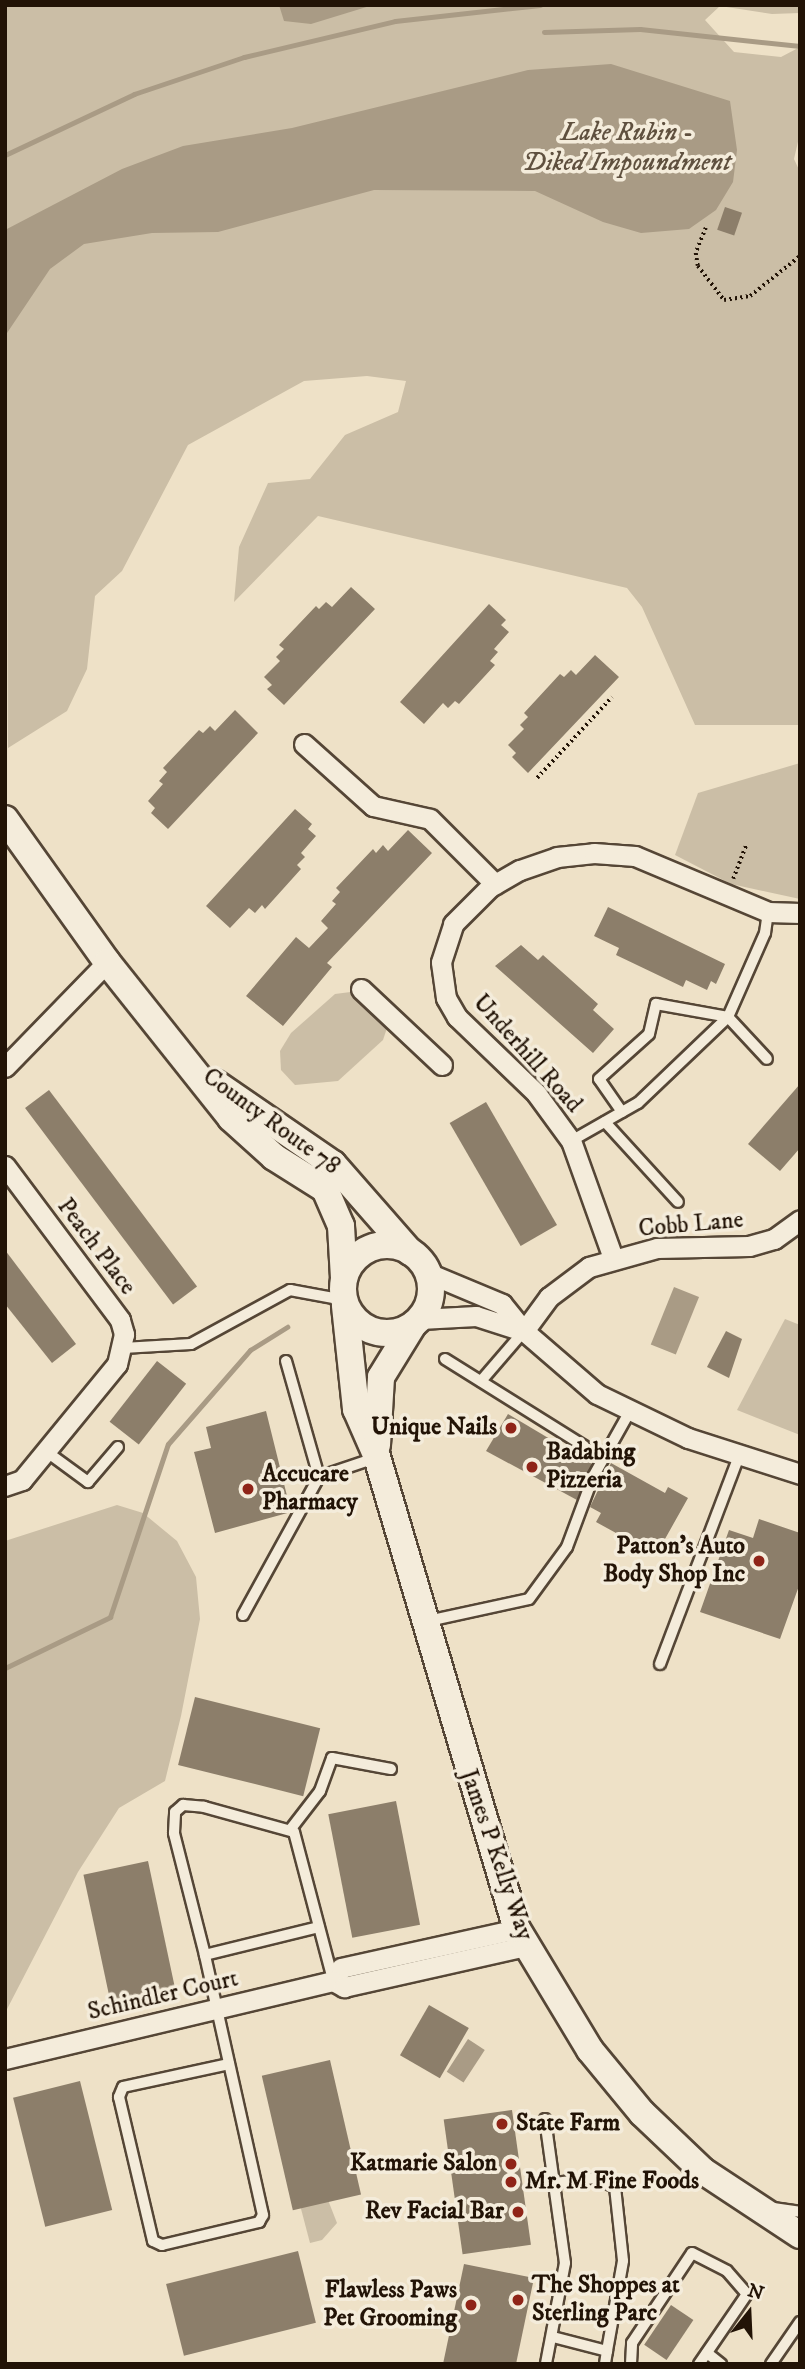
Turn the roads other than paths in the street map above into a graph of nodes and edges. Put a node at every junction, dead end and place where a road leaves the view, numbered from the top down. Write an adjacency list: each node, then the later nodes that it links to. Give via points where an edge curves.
1 (304, 744): 3 (street, via 373,806 430,819)
2 (5, 819): 6 (street, County Route 78)
3 (495, 884): 4 (street, Underhill Road, via 556,857 635,856); 15 (street, Underhill Road, via 462,911 449,933 441,962 446,998 457,1017 536,1093)
4 (768, 912): 5 (street, Underhill Road); 8 (lane, via 765,933)
5 (800, 913)
6 (107, 962): 9 (street, County Route 78); 12 (street)
7 (361, 989): 11 (street)
8 (728, 1017): 10 (lane); 13 (lane, via 663,1083); 13 (lane, via 656,1004 649,1034 599,1079)
9 (184, 1057): 19 (street, County Route 78, via 333,1164); 22 (street, County Route 78, via 257,1144 325,1189 341,1226)
10 (767, 1059)
11 (442, 1065)
12 (5, 1067)
13 (622, 1112): 14 (lane)
14 (604, 1122): 15 (lane); 17 (lane)
15 (571, 1141): 20 (street, Underhill Road)
16 (5, 1166): 25 (street, Peach Place, via 120,1320)
17 (678, 1202)
18 (800, 1220): 20 (street, Cobb Lane, via 774,1239 749,1246 667,1247)
19 (410, 1252): 21 (street); 22 (street, via 384,1245 370,1248 349,1265)
20 (613, 1258): 24 (street, Cobb Lane, via 589,1267 550,1297)
21 (428, 1273): 23 (street, via 430,1297); 24 (street, via 487,1294)
22 (344, 1295): 23 (street, via 375,1332); 25 (lane, via 291,1290 191,1344); 34 (street, James P Kelly Way, via 356,1409)
23 (417, 1322): 24 (street, via 476,1315); 34 (street, James P Kelly Way, via 387,1364 377,1392)
24 (524, 1331): 28 (lane); 29 (street, via 597,1394)
25 (123, 1348): 32 (street, via 117,1364)
26 (445, 1359): 28 (lane)
27 (286, 1362): 36 (lane)
28 (481, 1381): 30 (lane)
29 (630, 1411): 33 (street); 39 (lane, via 593,1477 567,1547 529,1599)
30 (584, 1446)
31 (118, 1447): 32 (lane, via 88,1482)
32 (47, 1452): 37 (street, via 22,1480)
33 (738, 1456): 35 (street); 40 (lane)
34 (377, 1457): 36 (lane); 39 (street, James P Kelly Way)
35 (800, 1474)
36 (319, 1478): 38 (lane)
37 (5, 1486)
38 (243, 1615)
39 (424, 1622): 44 (street, James P Kelly Way)
40 (660, 1664)
41 (391, 1769): 42 (lane, via 332,1758 320,1791)
42 (290, 1829): 43 (lane); 45 (lane, via 204,1807 183,1805 174,1812 174,1833)
43 (319, 1927): 45 (lane); 46 (lane)
44 (521, 1937): 46 (street, Schindler Court, via 341,1968); 52 (street, James P Kelly Way, via 590,2050 642,2113 704,2171)
45 (205, 1955): 47 (lane)
46 (333, 1981): 47 (street, Schindler Court)
47 (217, 2008): 48 (street, Schindler Court); 49 (lane)
48 (5, 2059)
49 (229, 2064): 49 (lane, via 263,2215 259,2222 162,2245 153,2241 118,2097 123,2087)
50 (545, 2119): 51 (lane)
51 (555, 2183): 56 (lane, via 565,2263); 57 (lane, via 595,2178 615,2188 623,2261)
52 (750, 2204): 53 (lane); 54 (street, James P Kelly Way)
53 (800, 2212)
54 (800, 2235)
55 (800, 2322): 64 (lane)
56 (553, 2337): 57 (lane); 59 (lane)
57 (607, 2351): 60 (lane)
58 (706, 2353): 61 (lane, via 747,2294 727,2271 692,2253 632,2343); 62 (lane); 63 (lane)
59 (546, 2364)
60 (605, 2364)
61 (631, 2364)
62 (699, 2364)
63 (721, 2364)
64 (771, 2364)

